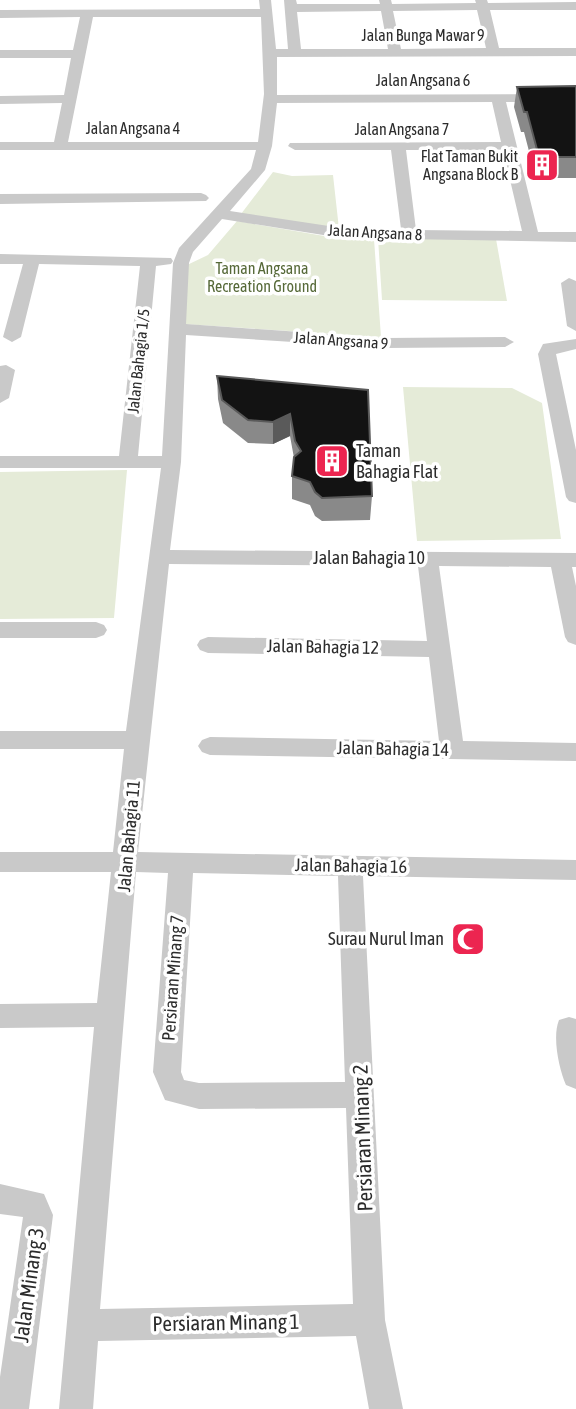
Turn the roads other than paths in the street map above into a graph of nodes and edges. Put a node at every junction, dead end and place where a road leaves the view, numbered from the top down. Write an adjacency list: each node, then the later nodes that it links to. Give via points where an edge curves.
1 (573, 0): 6 (street)
2 (482, 3): 4 (street); 6 (street); 13 (street)
3 (290, 4): 4 (street); 11 (street)
4 (386, 4): 12 (street)
5 (266, 6): 8 (street); 10 (street)
6 (576, 7)
7 (0, 14): 8 (street)
8 (87, 14): 15 (street)
9 (576, 52): 13 (street, Jalan Bunga Mawar 9)
10 (270, 53): 11 (street, Jalan Bunga Mawar 9); 19 (street)
11 (295, 53): 12 (street, Jalan Bunga Mawar 9)
12 (395, 53): 13 (street, Jalan Bunga Mawar 9)
13 (494, 53)
14 (0, 54): 15 (street)
15 (79, 54): 18 (street)
16 (498, 98): 17 (street, Jalan Angsana 6); 19 (street, Jalan Angsana 6); 25 (street)
17 (576, 98)
18 (70, 99): 20 (street); 21 (street)
19 (269, 99): 23 (street)
20 (0, 100)
21 (60, 145): 22 (street, Jalan Angsana 4); 23 (street, Jalan Angsana 4)
22 (0, 146)
23 (265, 146): 29 (street, via 271,155 270,170)
24 (295, 146): 26 (street, Jalan Angsana 7)
25 (509, 146): 26 (street, Jalan Angsana 7); 31 (street)
26 (398, 147): 30 (street)
27 (201, 198): 28 (street)
28 (0, 199)
29 (227, 215): 30 (street, Jalan Angsana 8, via 342,233); 36 (street, via 195,254)
30 (409, 234): 31 (street, Jalan Angsana 8)
31 (531, 236): 32 (street, Jalan Angsana 8)
32 (576, 237)
33 (0, 259): 34 (street)
34 (32, 259): 35 (street); 40 (street)
35 (149, 260): 36 (street); 46 (street, Jalan Bahagia 1/5)
36 (181, 263): 39 (street, Jalan Bahagia 11)
37 (569, 283): 38 (street)
38 (576, 326)
39 (177, 329): 41 (street, Jalan Angsana 9, via 386,344); 47 (street, Jalan Bahagia 11)
40 (12, 337)
41 (505, 342)
42 (576, 344): 45 (street, via 549,348 547,354)
43 (6, 370): 44 (street)
44 (0, 398)
45 (567, 406): 49 (street)
46 (128, 461): 47 (street); 48 (street)
47 (171, 461): 50 (street, Jalan Bahagia 11)
48 (0, 462)
49 (575, 484)
50 (161, 557): 51 (street, Jalan Bahagia 10); 59 (street, Jalan Bahagia 11)
51 (428, 559): 52 (street, Jalan Bahagia 10); 57 (street)
52 (568, 560): 55 (street)
53 (0, 630): 54 (street)
54 (96, 630)
55 (576, 637)
56 (208, 645): 57 (street, Jalan Bahagia 12)
57 (437, 649): 61 (street)
58 (0, 740): 59 (street)
59 (137, 740): 64 (street, Jalan Bahagia 11)
60 (210, 747): 61 (street, Jalan Bahagia 14)
61 (452, 749): 62 (street, Jalan Bahagia 14)
62 (576, 752)
63 (0, 862): 64 (street, Jalan Bahagia 16)
64 (127, 862): 65 (street, Jalan Bahagia 16); 69 (street, Jalan Bahagia 11)
65 (181, 864): 66 (street, Jalan Bahagia 16); 72 (street, Persiaran Minang 7, via 167,1072 175,1091 199,1096)
66 (350, 866): 67 (street, Jalan Bahagia 16); 72 (street, Persiaran Minang 2)
67 (576, 870)
68 (0, 1016): 69 (street)
69 (109, 1016): 75 (street, Jalan Bahagia 11)
70 (569, 1029): 71 (street)
71 (576, 1076)
72 (361, 1095): 74 (street, Persiaran Minang 2)
73 (0, 1199): 76 (street, Jalan Minang 3, via 33,1203 38,1215)
74 (369, 1320): 75 (street, Persiaran Minang 1); 78 (street, Persiaran Minang 2)
75 (84, 1325): 77 (street, Jalan Bahagia 11)
76 (12, 1409)
77 (76, 1409)
78 (386, 1409)

